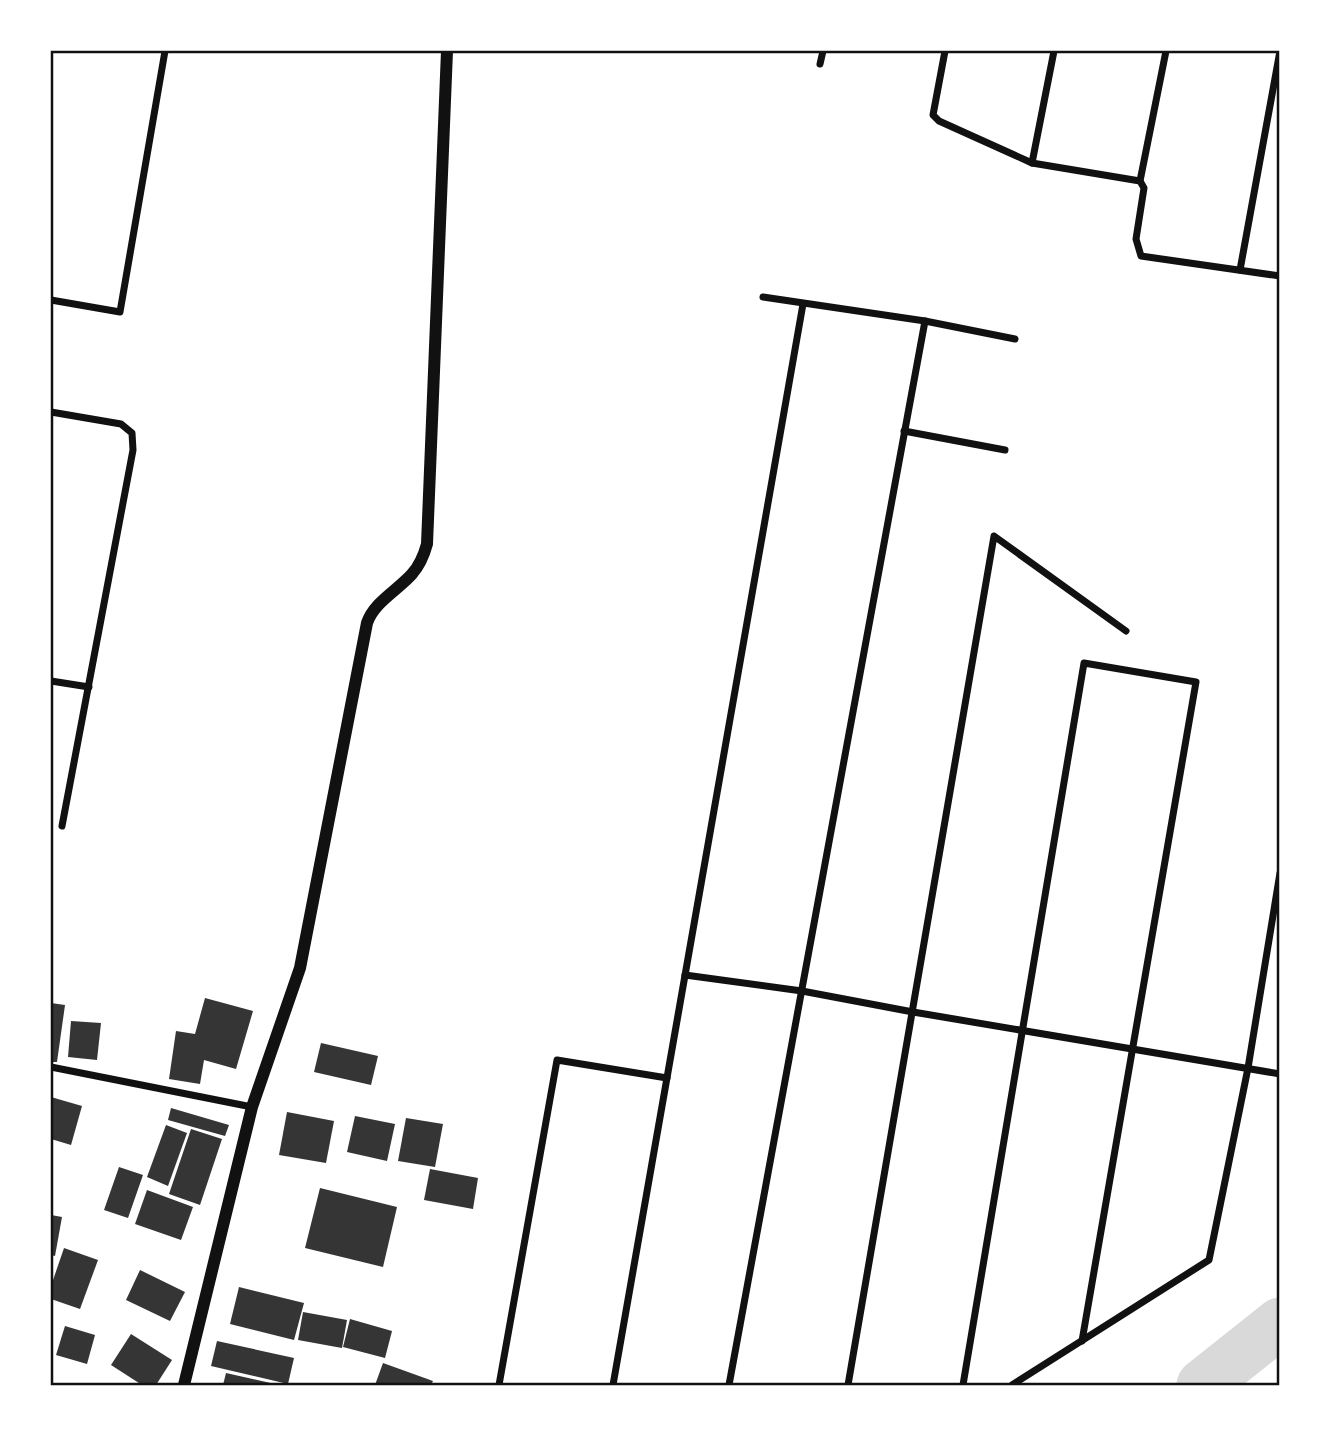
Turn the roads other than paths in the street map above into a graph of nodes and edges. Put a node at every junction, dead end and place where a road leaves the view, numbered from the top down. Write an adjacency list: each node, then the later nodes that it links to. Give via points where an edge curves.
1 (165, 51): 14 (street, via 120,312)
2 (447, 51): 35 (street, via 427,544 422,560 375,608 367,623 300,968)
3 (823, 51): 8 (street)
4 (945, 51): 9 (street, via 933,115)
5 (1054, 51): 9 (street)
6 (1166, 51): 10 (street)
7 (1280, 51): 11 (street)
8 (820, 64)
9 (1032, 163): 10 (street)
10 (1140, 181): 11 (street, via 1144,188 1136,239 1141,256)
11 (1240, 271): 12 (street)
12 (1280, 276)
13 (763, 297): 15 (street)
14 (51, 300)
15 (803, 303): 16 (street); 26 (street)
16 (925, 321): 17 (street); 19 (street)
17 (1015, 339)
18 (51, 412): 23 (street, via 121,424 132,433 133,450)
19 (904, 431): 20 (street); 27 (street)
20 (1005, 450)
21 (1126, 631): 28 (street, via 994,536)
22 (51, 681): 23 (street)
23 (89, 687): 24 (street)
24 (62, 826)
25 (1280, 873): 32 (street)
26 (685, 975): 27 (street); 34 (street)
27 (802, 991): 28 (street); 40 (street)
28 (913, 1012): 29 (street); 41 (street)
29 (1022, 1031): 30 (street); 30 (street, via 1084,663 1196,682); 42 (street)
30 (1133, 1049): 32 (street); 36 (street)
31 (51, 1067): 35 (street)
32 (1248, 1068): 33 (street); 36 (street, via 1209,1260)
33 (1280, 1074)
34 (667, 1078): 38 (street, via 557,1060); 39 (street)
35 (252, 1107): 37 (street)
36 (1082, 1341): 43 (street)
37 (184, 1385)
38 (499, 1385)
39 (613, 1385)
40 (729, 1385)
41 (848, 1385)
42 (963, 1385)
43 (1012, 1385)

